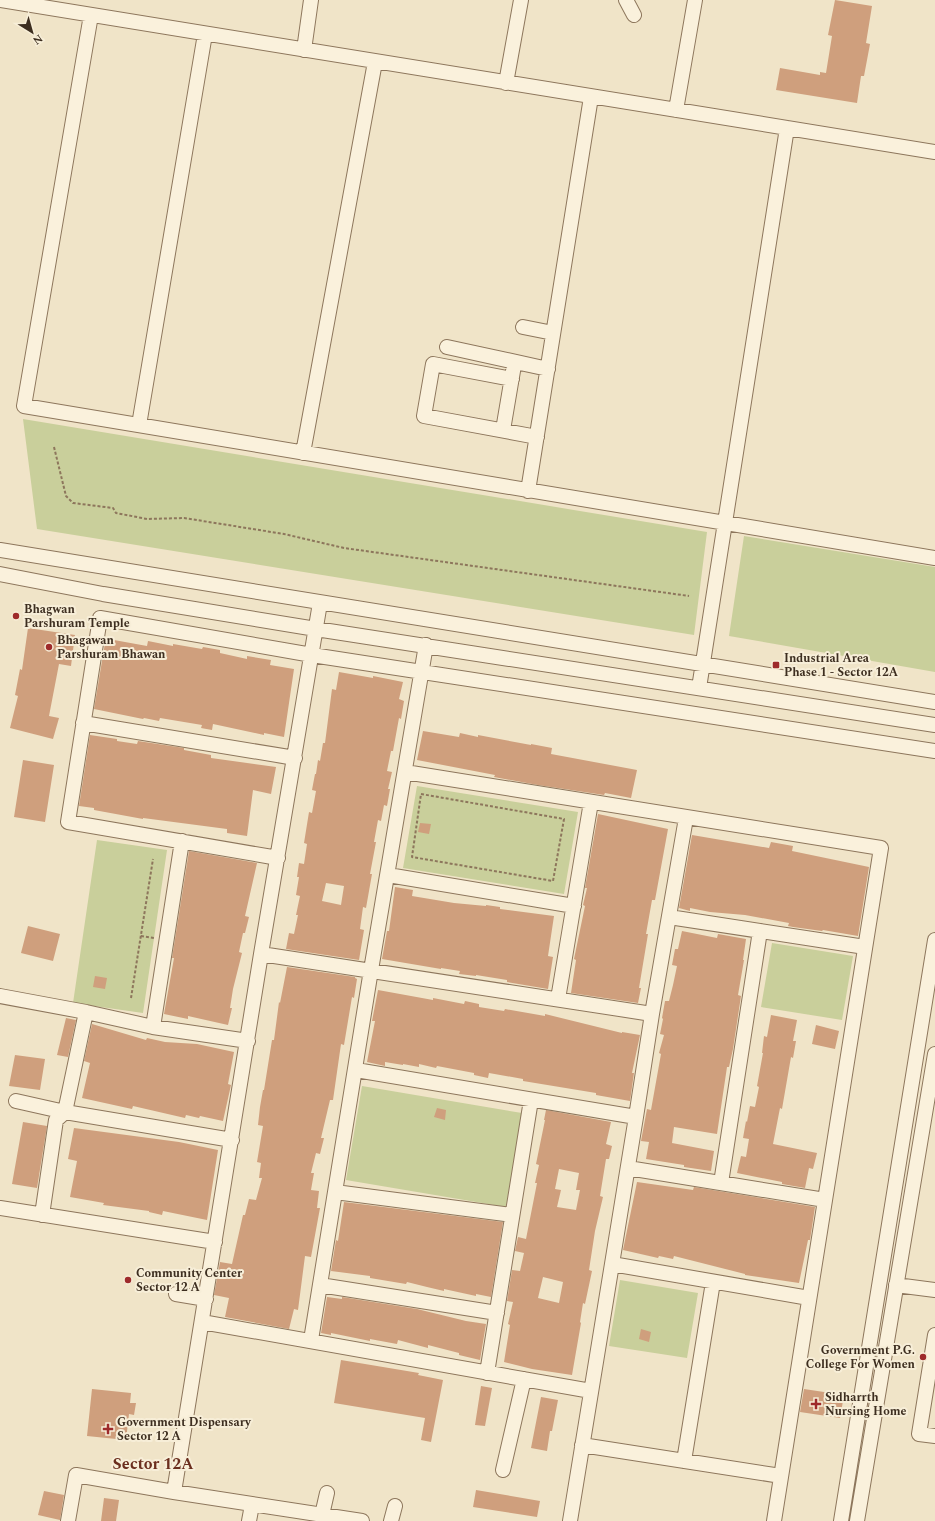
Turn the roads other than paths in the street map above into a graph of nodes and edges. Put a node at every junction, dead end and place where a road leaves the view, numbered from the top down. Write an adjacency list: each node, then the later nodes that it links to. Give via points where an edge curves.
1 (0, 0): 6 (street)
2 (311, 0): 9 (street)
3 (522, 0): 11 (street)
4 (626, 0): 7 (street)
5 (695, 0): 13 (street)
6 (91, 15): 8 (street); 24 (street, via 24,406)
7 (634, 15)
8 (205, 34): 9 (street); 24 (street)
9 (304, 50): 10 (street)
10 (376, 62): 11 (street); 27 (street)
11 (506, 83): 12 (street)
12 (591, 97): 13 (street); 17 (street)
13 (676, 110): 14 (street)
14 (787, 128): 15 (street); 29 (street)
15 (935, 152)
16 (523, 328): 17 (street)
17 (553, 333): 21 (street)
18 (447, 347): 19 (street)
19 (487, 355): 20 (street); 22 (street)
20 (515, 361): 21 (street); 23 (street)
21 (548, 369): 26 (street)
22 (484, 374): 23 (street); 25 (street, via 432,364 424,416)
23 (512, 379): 25 (street)
24 (138, 425): 27 (street)
25 (503, 430): 26 (street)
26 (537, 437): 28 (street)
27 (303, 453): 28 (street)
28 (528, 491): 29 (street)
29 (725, 524): 31 (street); 37 (street)
30 (0, 550): 33 (street)
31 (935, 558)
32 (0, 574): 34 (street, via 103,594)
33 (320, 603): 34 (street); 37 (street)
34 (316, 629): 35 (street); 36 (street)
35 (426, 645): 38 (street); 39 (street)
36 (312, 655): 38 (street); 41 (street, via 100,618); 44 (street)
37 (703, 665): 39 (street); 40 (street)
38 (422, 672): 43 (street); 45 (street)
39 (699, 688): 42 (street)
40 (935, 702)
41 (83, 723): 44 (street); 48 (street, via 68,822)
42 (935, 724)
43 (935, 752)
44 (295, 758): 49 (street)
45 (405, 772): 46 (street); 50 (street)
46 (591, 802): 47 (street); 51 (street)
47 (686, 818): 52 (street); 55 (street, via 881,848)
48 (182, 841): 49 (street); 62 (street)
49 (278, 858): 56 (street)
50 (388, 875): 51 (street); 57 (street)
51 (574, 906): 59 (street)
52 (669, 917): 53 (street); 61 (street)
53 (760, 931): 55 (street); 72 (street)
54 (935, 940): 111 (street)
55 (865, 947): 74 (street)
56 (261, 954): 57 (street); 63 (street)
57 (371, 970): 59 (street); 65 (street)
58 (0, 996): 60 (street)
59 (558, 999): 61 (street)
60 (86, 1012): 62 (street); 68 (street)
61 (652, 1014): 69 (street)
62 (153, 1027): 63 (street)
63 (248, 1041): 70 (street)
64 (935, 1054): 82 (street)
65 (356, 1070): 66 (street); 73 (street)
66 (531, 1100): 69 (street); 77 (street)
67 (16, 1101): 68 (street)
68 (65, 1112): 70 (street); 76 (street, via 56,1120)
69 (636, 1117): 71 (street)
70 (232, 1140): 78 (street)
71 (628, 1168): 72 (street); 79 (street)
72 (720, 1184): 74 (street)
73 (335, 1192): 77 (street); 81 (street)
74 (825, 1200): 85 (street)
75 (0, 1208): 76 (street)
76 (42, 1215): 78 (street)
77 (512, 1215): 87 (street)
78 (215, 1242): 86 (street)
79 (612, 1264): 80 (street); 93 (street)
80 (713, 1282): 85 (street); 96 (street)
81 (320, 1285): 87 (street); 90 (street)
82 (896, 1285): 83 (street); 112 (street)
83 (935, 1290)
84 (176, 1294): 86 (street)
85 (809, 1298): 98 (street)
86 (206, 1299): 88 (street)
87 (497, 1312): 91 (street)
88 (202, 1322): 90 (street); 99 (street)
89 (935, 1334): 94 (street, via 919,1434)
90 (311, 1340): 91 (street)
91 (487, 1373): 92 (street)
92 (524, 1380): 93 (street); 97 (street)
93 (591, 1391): 95 (street)
94 (935, 1436)
95 (582, 1445): 96 (street); 109 (street)
96 (684, 1461): 98 (street)
97 (504, 1470)
98 (781, 1476): 110 (street)
99 (174, 1492): 101 (street); 104 (street, via 76,1476)
100 (327, 1493): 103 (street)
101 (252, 1504): 103 (street); 105 (street)
102 (395, 1506): 108 (street)
103 (322, 1515): 106 (street)
104 (68, 1521)
105 (249, 1521)
106 (359, 1521): 107 (street)
107 (362, 1521)
108 (391, 1521)
109 (570, 1521)
110 (774, 1521)
111 (841, 1521)
112 (857, 1521)

